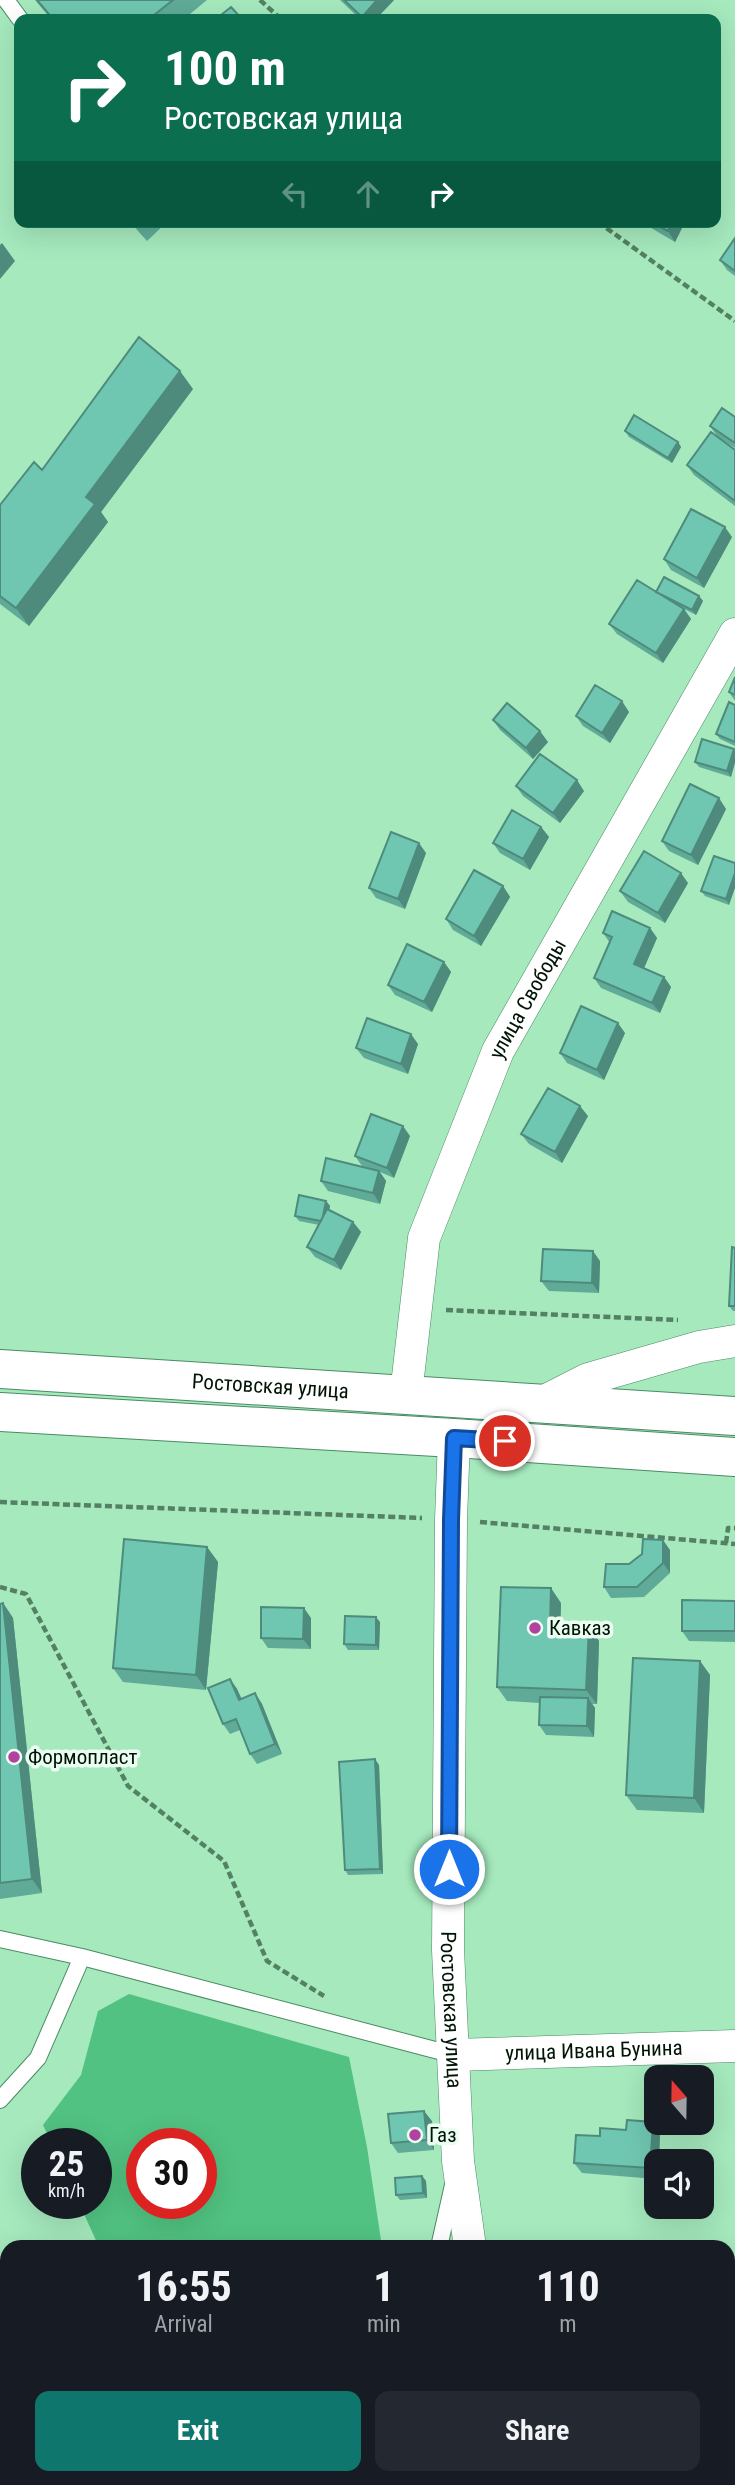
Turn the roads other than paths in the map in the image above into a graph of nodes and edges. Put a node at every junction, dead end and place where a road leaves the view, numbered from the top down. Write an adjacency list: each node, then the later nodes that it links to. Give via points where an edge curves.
1 (735, 634): 4 (street, улица Свободы, via 498,1051 424,1238)
2 (735, 1341): 5 (street, Ростовская улица, via 588,1380)
3 (0, 1369): 4 (highway, Ростовская улица)
4 (406, 1394): 5 (highway, Ростовская улица)
5 (541, 1403): 7 (highway, Ростовская улица)
6 (0, 1412): 8 (highway, Ростовская улица)
7 (735, 1416)
8 (454, 1438): 9 (highway, Ростовская улица); 13 (street, Ростовская улица, via 448,1950)
9 (735, 1457)
10 (0, 1939): 11 (lane)
11 (82, 1957): 13 (lane); 14 (lane, via 38,2058)
12 (735, 2046): 13 (street, улица Ивана Бунина)
13 (454, 2055): 15 (street, Ростовская улица)
14 (0, 2100)
15 (458, 2161): 16 (lane); 17 (street, Ростовская улица)
16 (441, 2240)
17 (469, 2240)

